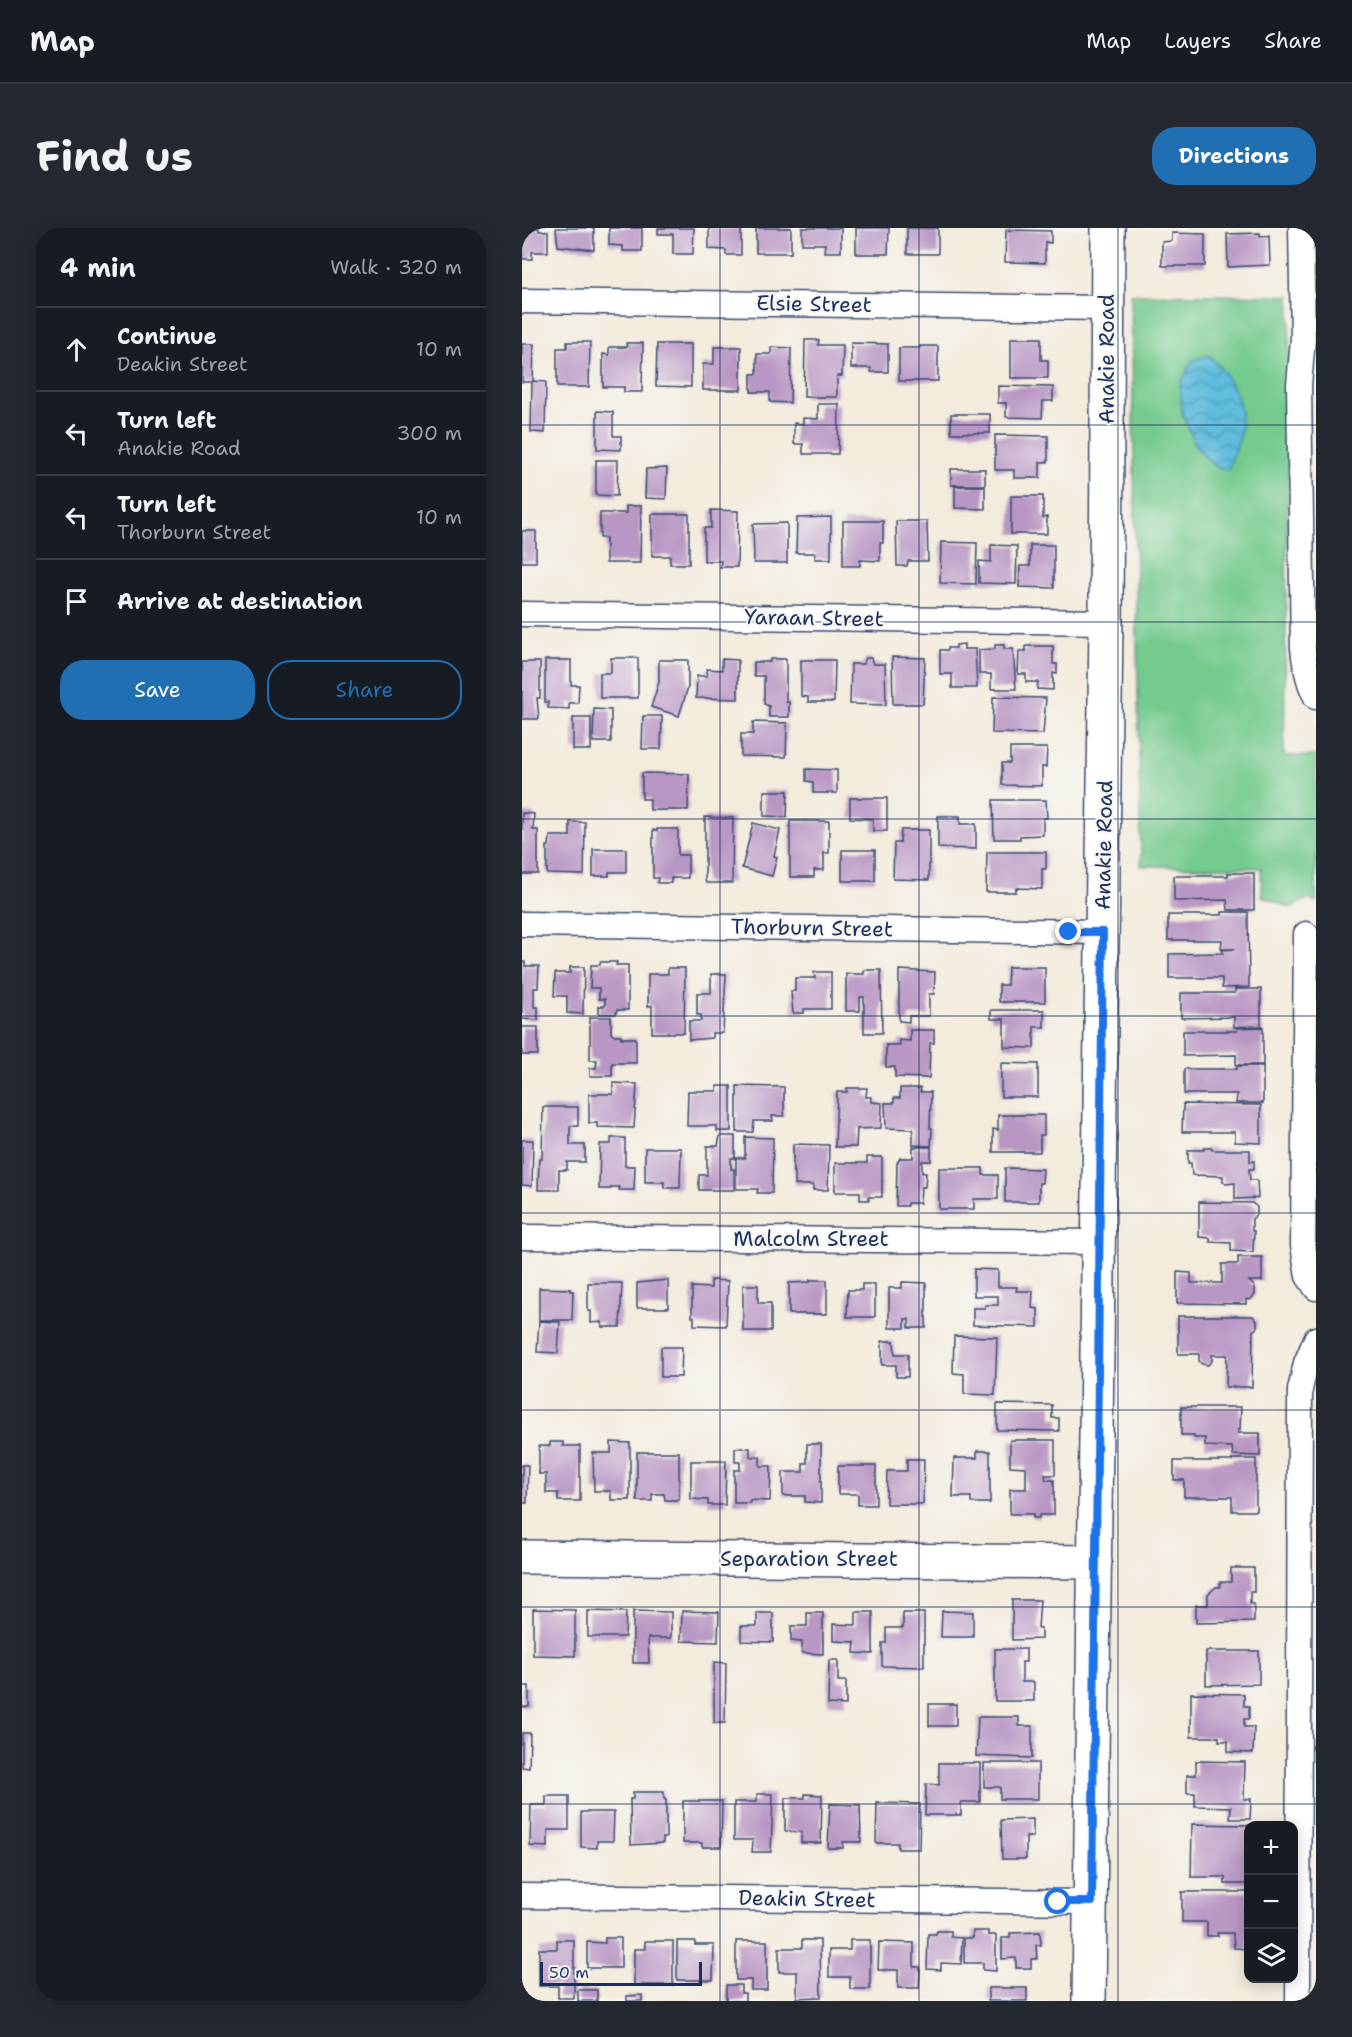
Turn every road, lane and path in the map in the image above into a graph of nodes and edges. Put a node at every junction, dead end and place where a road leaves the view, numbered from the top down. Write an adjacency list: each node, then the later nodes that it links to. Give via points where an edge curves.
1 (1108, 228): 4 (main road, Anakie Road)
2 (1301, 228): 7 (street, via 1303,649)
3 (522, 301): 4 (street, Elsie Street)
4 (1107, 308): 6 (main road, Anakie Road)
5 (522, 614): 6 (street, Yaraan Street)
6 (1106, 622): 9 (main road, Anakie Road)
7 (1316, 697)
8 (522, 924): 9 (street, Thorburn Street)
9 (1103, 932): 12 (main road, Anakie Road)
10 (1306, 934): 13 (street, via 1302,1245 1308,1276)
11 (522, 1237): 12 (street, Malcolm Street)
12 (1099, 1242): 16 (main road, Anakie Road)
13 (1316, 1288)
14 (1316, 1339): 20 (street, via 1300,1390)
15 (522, 1557): 16 (main road, Separation Street)
16 (1095, 1562): 18 (main road, Anakie Road)
17 (522, 1896): 18 (street, Deakin Street)
18 (1092, 1902): 19 (main road, Anakie Road)
19 (1089, 2001)
20 (1298, 2001)

